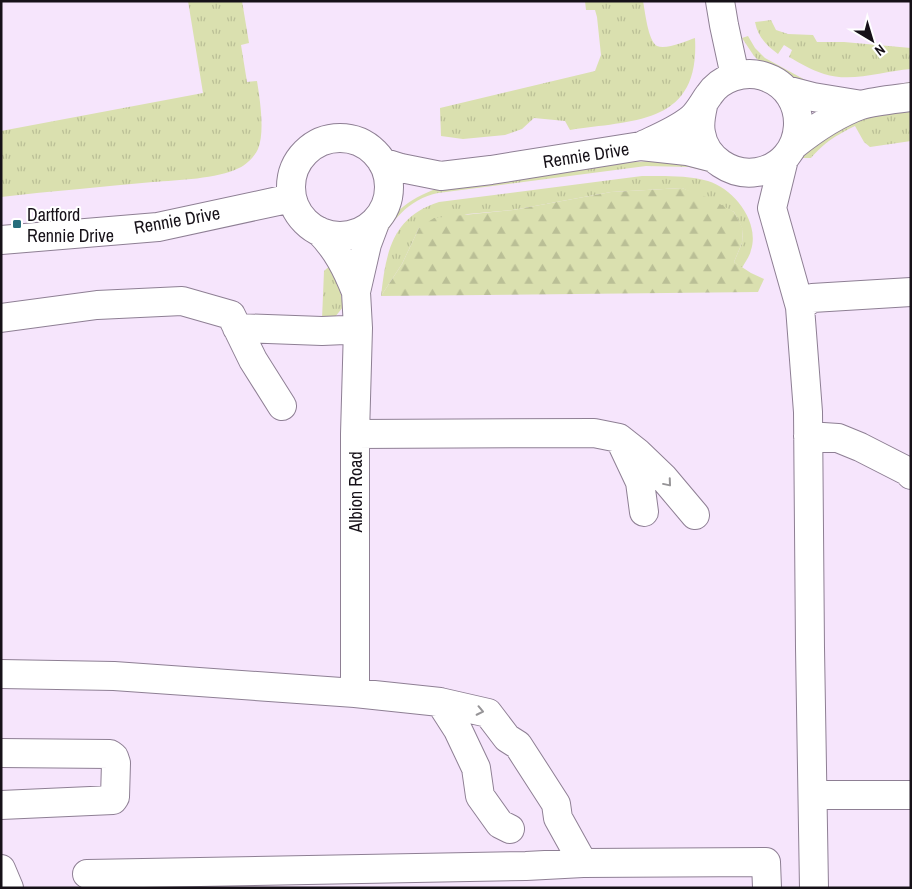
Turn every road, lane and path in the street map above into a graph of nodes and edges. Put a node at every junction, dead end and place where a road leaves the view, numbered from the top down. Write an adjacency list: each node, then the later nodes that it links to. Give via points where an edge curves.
1 (720, 1): 2 (street)
2 (735, 76): 3 (street, via 762,76); 6 (street, Rennie Drive, via 710,93)
3 (786, 90): 5 (street); 8 (street, via 798,116 798,131)
4 (911, 97): 5 (street)
5 (862, 105): 8 (street, via 812,130)
6 (703, 106): 7 (street, Rennie Drive, via 675,130); 9 (street, Rennie Drive, via 701,134)
7 (641, 146): 9 (street, Rennie Drive, via 687,151); 12 (street, Rennie Drive)
8 (789, 152): 11 (street, via 763,171); 15 (street, via 772,208)
9 (714, 158): 11 (street, Rennie Drive)
10 (382, 162): 12 (street, Rennie Drive); 13 (street, Rennie Drive, via 358,141 342,137 326,139 310,148 297,162 291,179); 14 (street, via 388,176 388,192)
11 (739, 172): 15 (street)
12 (441, 176): 14 (street, Rennie Drive, via 406,193)
13 (292, 198): 16 (street, via 297,212); 17 (street, Rennie Drive, via 158,227)
14 (380, 213): 16 (street, Rennie Drive, via 364,229 349,235); 18 (street, Albion Road, via 367,244)
15 (775, 220): 20 (street)
16 (319, 232): 18 (street, Albion Road, via 341,258)
17 (1, 240)
18 (356, 292): 23 (street, Albion Road)
19 (911, 292): 20 (street, via 812,298)
20 (800, 307): 26 (street)
21 (1, 318): 22 (street, via 97,305 182,301 231,315)
22 (237, 328): 23 (street, via 322,331); 24 (street)
23 (358, 328): 25 (street, Albion Road)
24 (282, 406)
25 (355, 434): 27 (street, via 594,433); 32 (street, Albion Road)
26 (808, 436): 28 (street, via 838,438); 35 (street)
27 (619, 438): 29 (street, via 640,482); 30 (street, one-way to 30, via 663,477)
28 (911, 475)
29 (644, 512)
30 (695, 515)
31 (1, 674): 32 (street, via 114,676)
32 (355, 693): 33 (street)
33 (440, 702): 38 (street, one-way to 38, via 488,713 506,738 518,745 556,804 558,818); 39 (street, via 476,768 480,796 500,824 510,829)
34 (1, 753): 37 (street, via 110,754 116,763 115,797 112,800)
35 (813, 794): 36 (street); 44 (street)
36 (911, 795)
37 (1, 805)
38 (583, 864): 39 (street); 43 (street, via 766,862)
39 (526, 866): 41 (street)
40 (1, 869): 42 (street)
41 (87, 874)
42 (9, 888)
43 (767, 888)
44 (814, 888)

